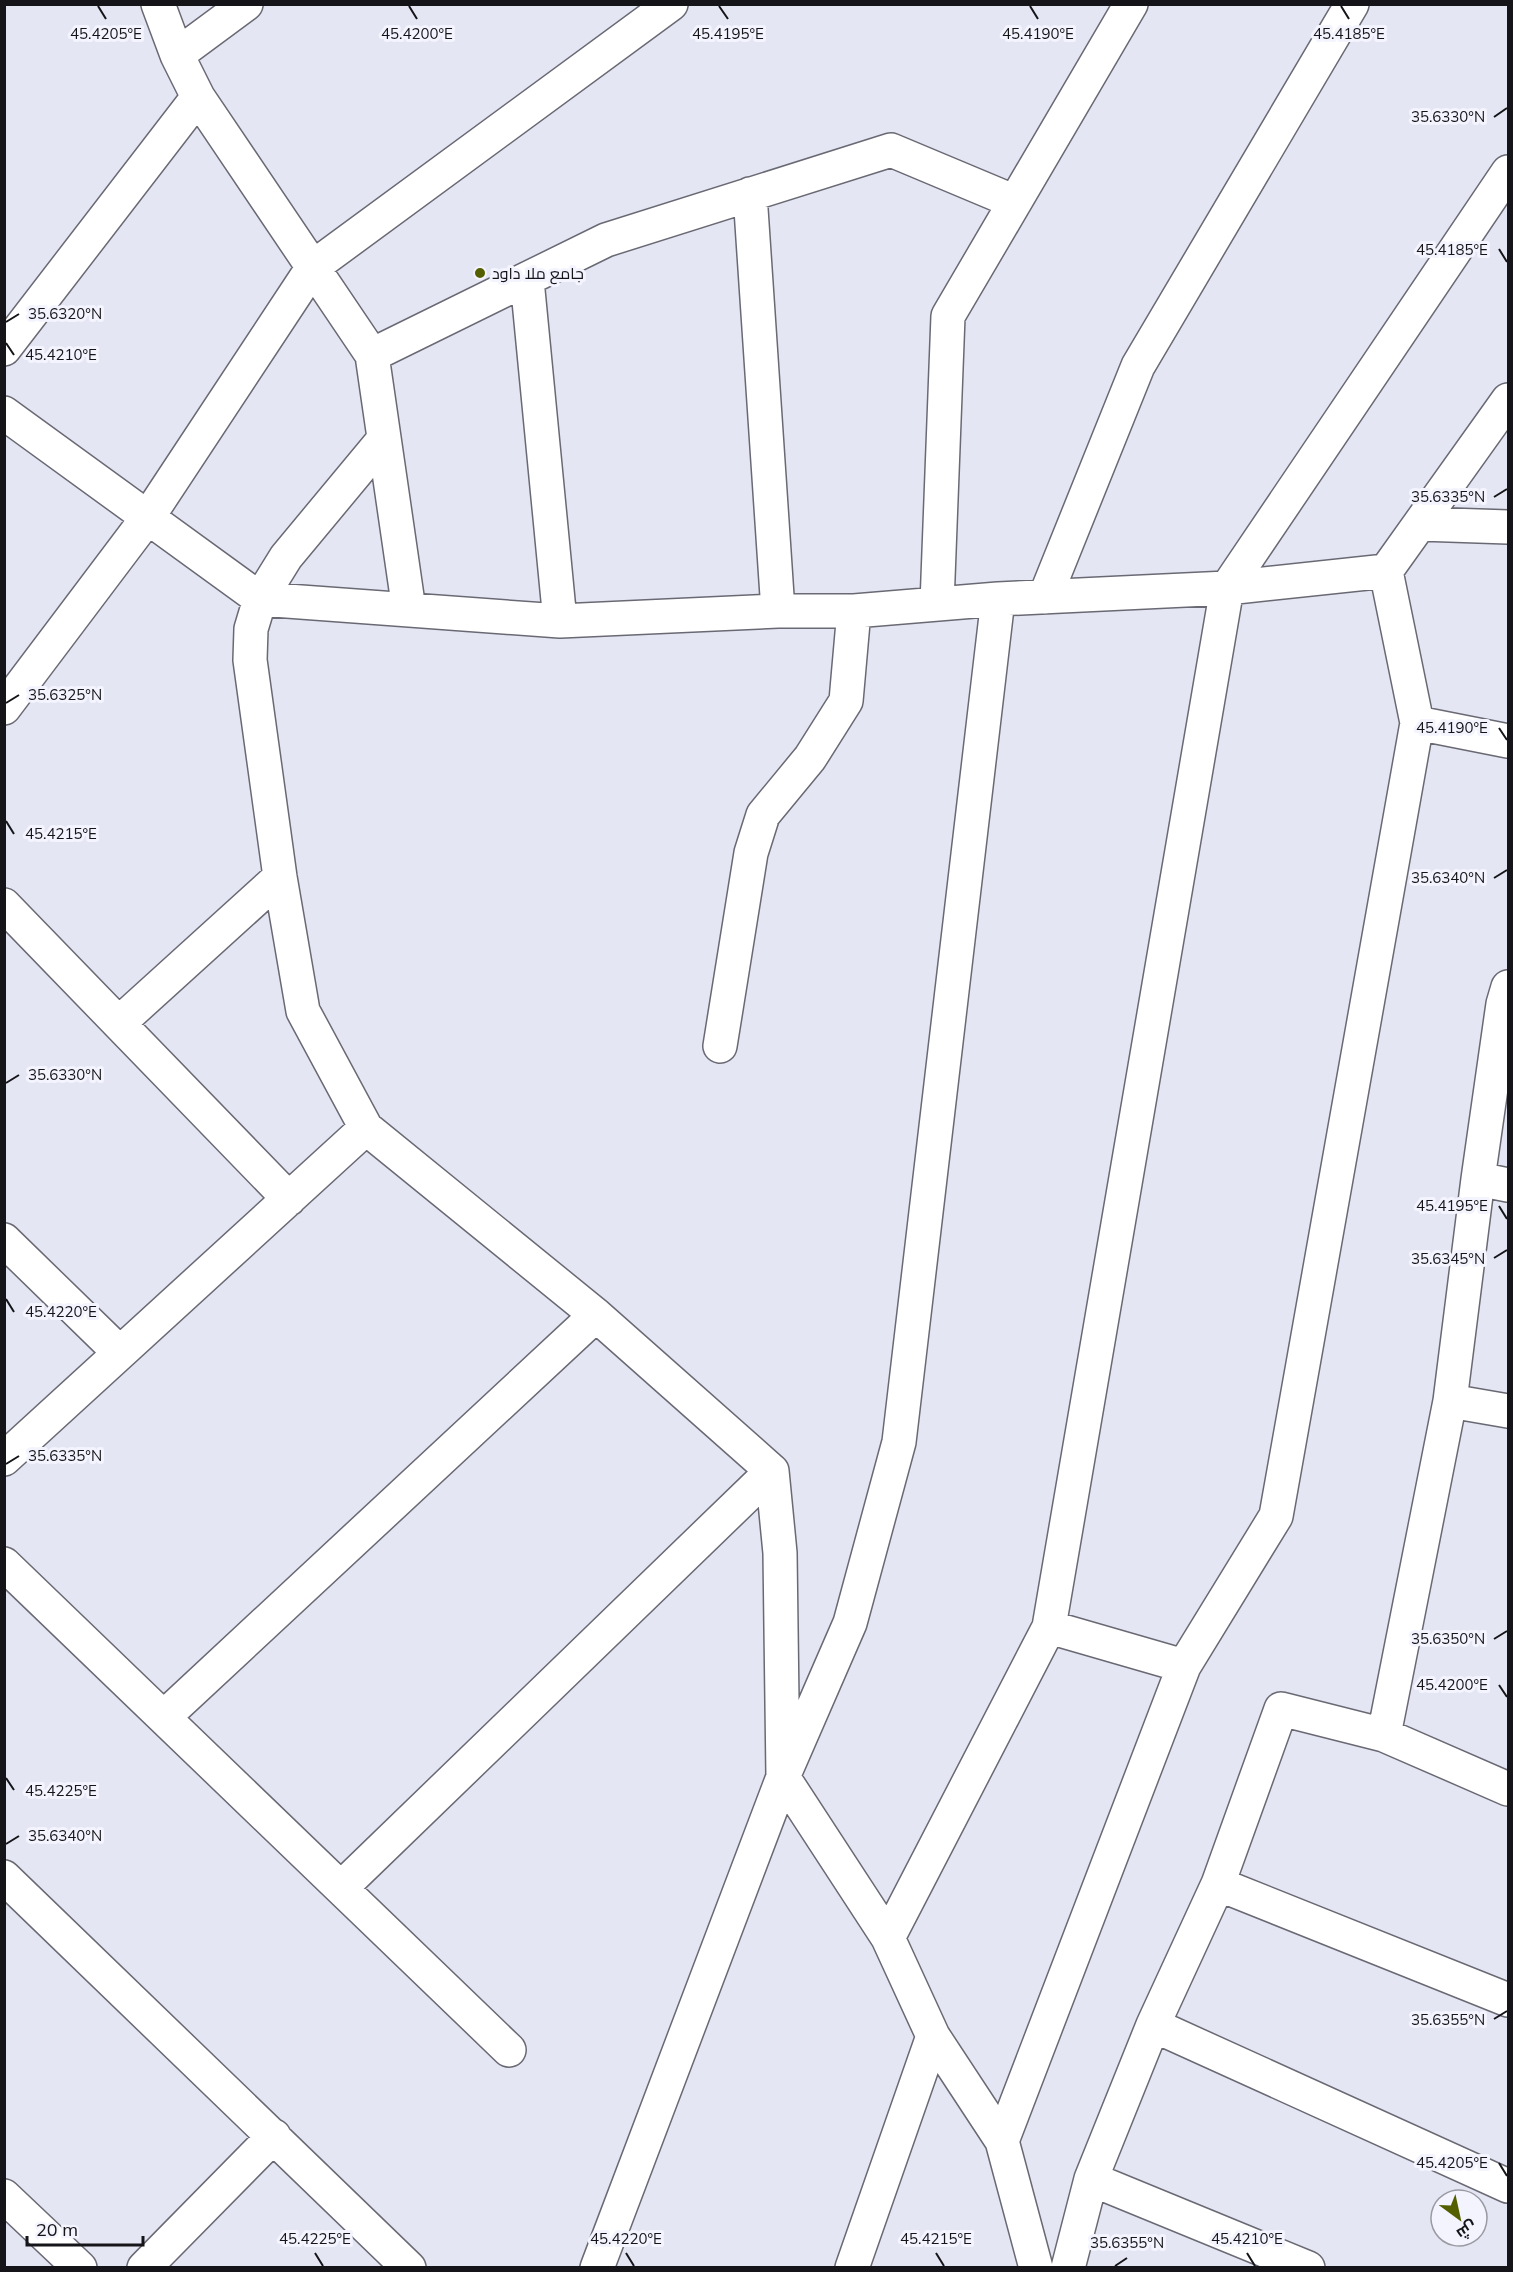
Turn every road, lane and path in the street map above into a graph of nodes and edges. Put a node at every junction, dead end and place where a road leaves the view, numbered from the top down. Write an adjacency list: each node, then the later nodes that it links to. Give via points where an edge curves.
1 (158, 4): 6 (street)
2 (246, 4): 6 (street)
3 (670, 4): 11 (street)
4 (1131, 4): 10 (street)
5 (1352, 4): 23 (street, via 1138,366)
6 (177, 55): 7 (street)
7 (198, 98): 11 (street); 13 (street)
8 (1509, 172): 22 (street)
9 (750, 194): 10 (street, via 891,150); 12 (street, via 606,240); 29 (street)
10 (1016, 202): 26 (street, via 948,316)
11 (313, 267): 14 (street); 18 (street)
12 (527, 280): 14 (street); 30 (street)
13 (4, 349)
14 (372, 355): 17 (street)
15 (1509, 400): 19 (street)
16 (4, 412): 18 (street)
17 (384, 439): 24 (street, via 286,557); 27 (street)
18 (148, 517): 24 (street); 31 (street)
19 (1420, 525): 20 (street); 21 (street)
20 (1509, 526)
21 (1386, 571): 22 (street); 32 (street)
22 (1227, 588): 23 (street); 50 (street)
23 (1045, 597): 25 (street)
24 (260, 599): 27 (street); 34 (street, via 251,629 250,660)
25 (999, 599): 26 (street); 54 (street, via 899,1442 850,1623)
26 (938, 604): 28 (street)
27 (409, 610): 30 (street)
28 (854, 610): 29 (street); 38 (street, via 846,701 810,758 763,815 751,853)
29 (778, 611): 30 (street)
30 (560, 621)
31 (4, 708)
32 (1417, 723): 33 (street); 51 (street, via 1276,1516)
33 (1509, 741)
34 (279, 877): 37 (street); 39 (street, via 303,1011)
35 (4, 905): 37 (street)
36 (1507, 998): 40 (street)
37 (119, 1023): 41 (street)
38 (720, 1046)
39 (366, 1128): 41 (street); 43 (street)
40 (1493, 1182): 45 (street)
41 (289, 1198): 44 (street)
42 (4, 1240): 44 (street)
43 (596, 1315): 48 (street); 52 (street)
44 (120, 1353): 47 (street)
45 (1450, 1401): 46 (street); 53 (street)
46 (1509, 1411)
47 (4, 1459)
48 (772, 1471): 54 (street, via 780,1553); 58 (street)
49 (4, 1563): 52 (street)
50 (1049, 1627): 51 (street); 59 (street)
51 (1184, 1665): 65 (street)
52 (164, 1717): 58 (street)
53 (1384, 1735): 55 (street); 57 (street, via 1281,1709)
54 (783, 1777): 59 (street); 72 (street)
55 (1509, 1789)
56 (4, 1877): 64 (street)
57 (1218, 1884): 60 (street); 61 (street)
58 (341, 1888): 63 (street)
59 (888, 1938): 62 (street)
60 (1509, 2000)
61 (1153, 2025): 66 (street); 67 (street)
62 (933, 2036): 65 (street); 73 (street)
63 (509, 2050)
64 (274, 2136): 70 (street); 71 (street)
65 (1002, 2140): 74 (street)
66 (1091, 2179): 75 (street); 76 (street)
67 (1509, 2186)
68 (4, 2196): 69 (street)
69 (80, 2268)
70 (144, 2268)
71 (410, 2268)
72 (597, 2268)
73 (852, 2268)
74 (1036, 2268)
75 (1068, 2268)
76 (1308, 2268)

